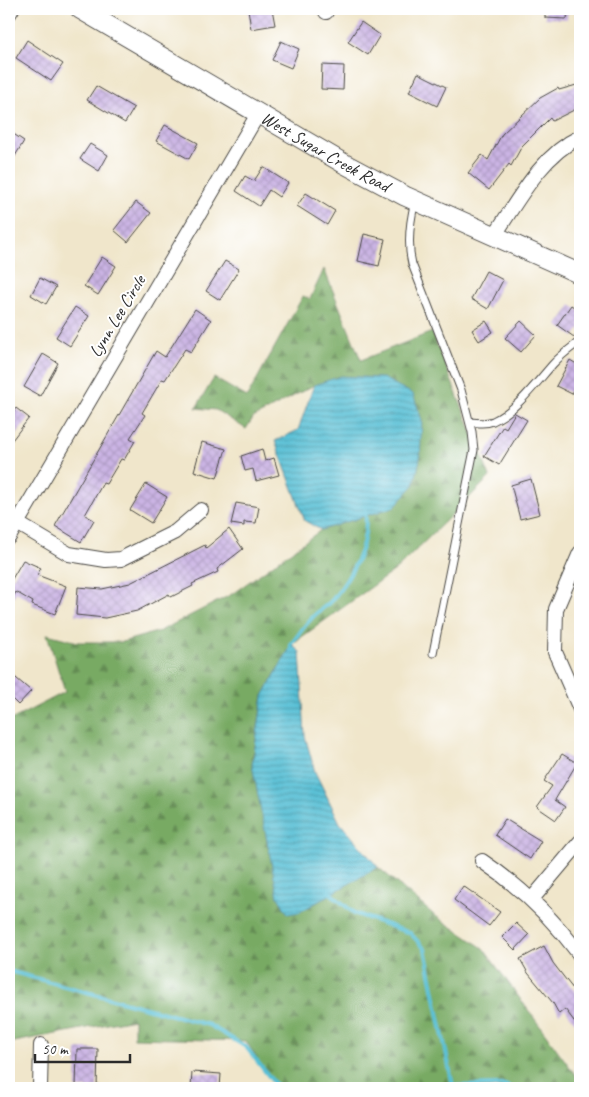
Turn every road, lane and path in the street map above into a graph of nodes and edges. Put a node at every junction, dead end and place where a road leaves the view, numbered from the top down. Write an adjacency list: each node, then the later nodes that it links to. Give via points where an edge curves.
1 (12, 9): 3 (street)
2 (80, 9): 4 (main road, West Sugar Creek Road)
3 (9, 14)
4 (258, 114): 6 (main road, West Sugar Creek Road); 12 (street, Lynn Lee Circle)
5 (580, 137): 7 (street, via 540,170)
6 (415, 200): 7 (main road, West Sugar Creek Road); 10 (lane, via 411,220 412,264 461,390)
7 (494, 236): 8 (main road, West Sugar Creek Road)
8 (580, 274)
9 (580, 341): 10 (lane, via 494,421)
10 (470, 422): 15 (lane, via 473,464)
11 (200, 510): 12 (street, via 175,532 114,560 69,554)
12 (17, 523): 13 (street, Lynn Lee Circle)
13 (9, 537)
14 (580, 553): 16 (street, via 556,609 555,652)
15 (433, 653)
16 (580, 709)
17 (580, 842): 19 (street)
18 (482, 861): 19 (street)
19 (532, 899): 20 (street, via 554,920)
20 (580, 955)
21 (41, 1045): 22 (street)
22 (40, 1088)

